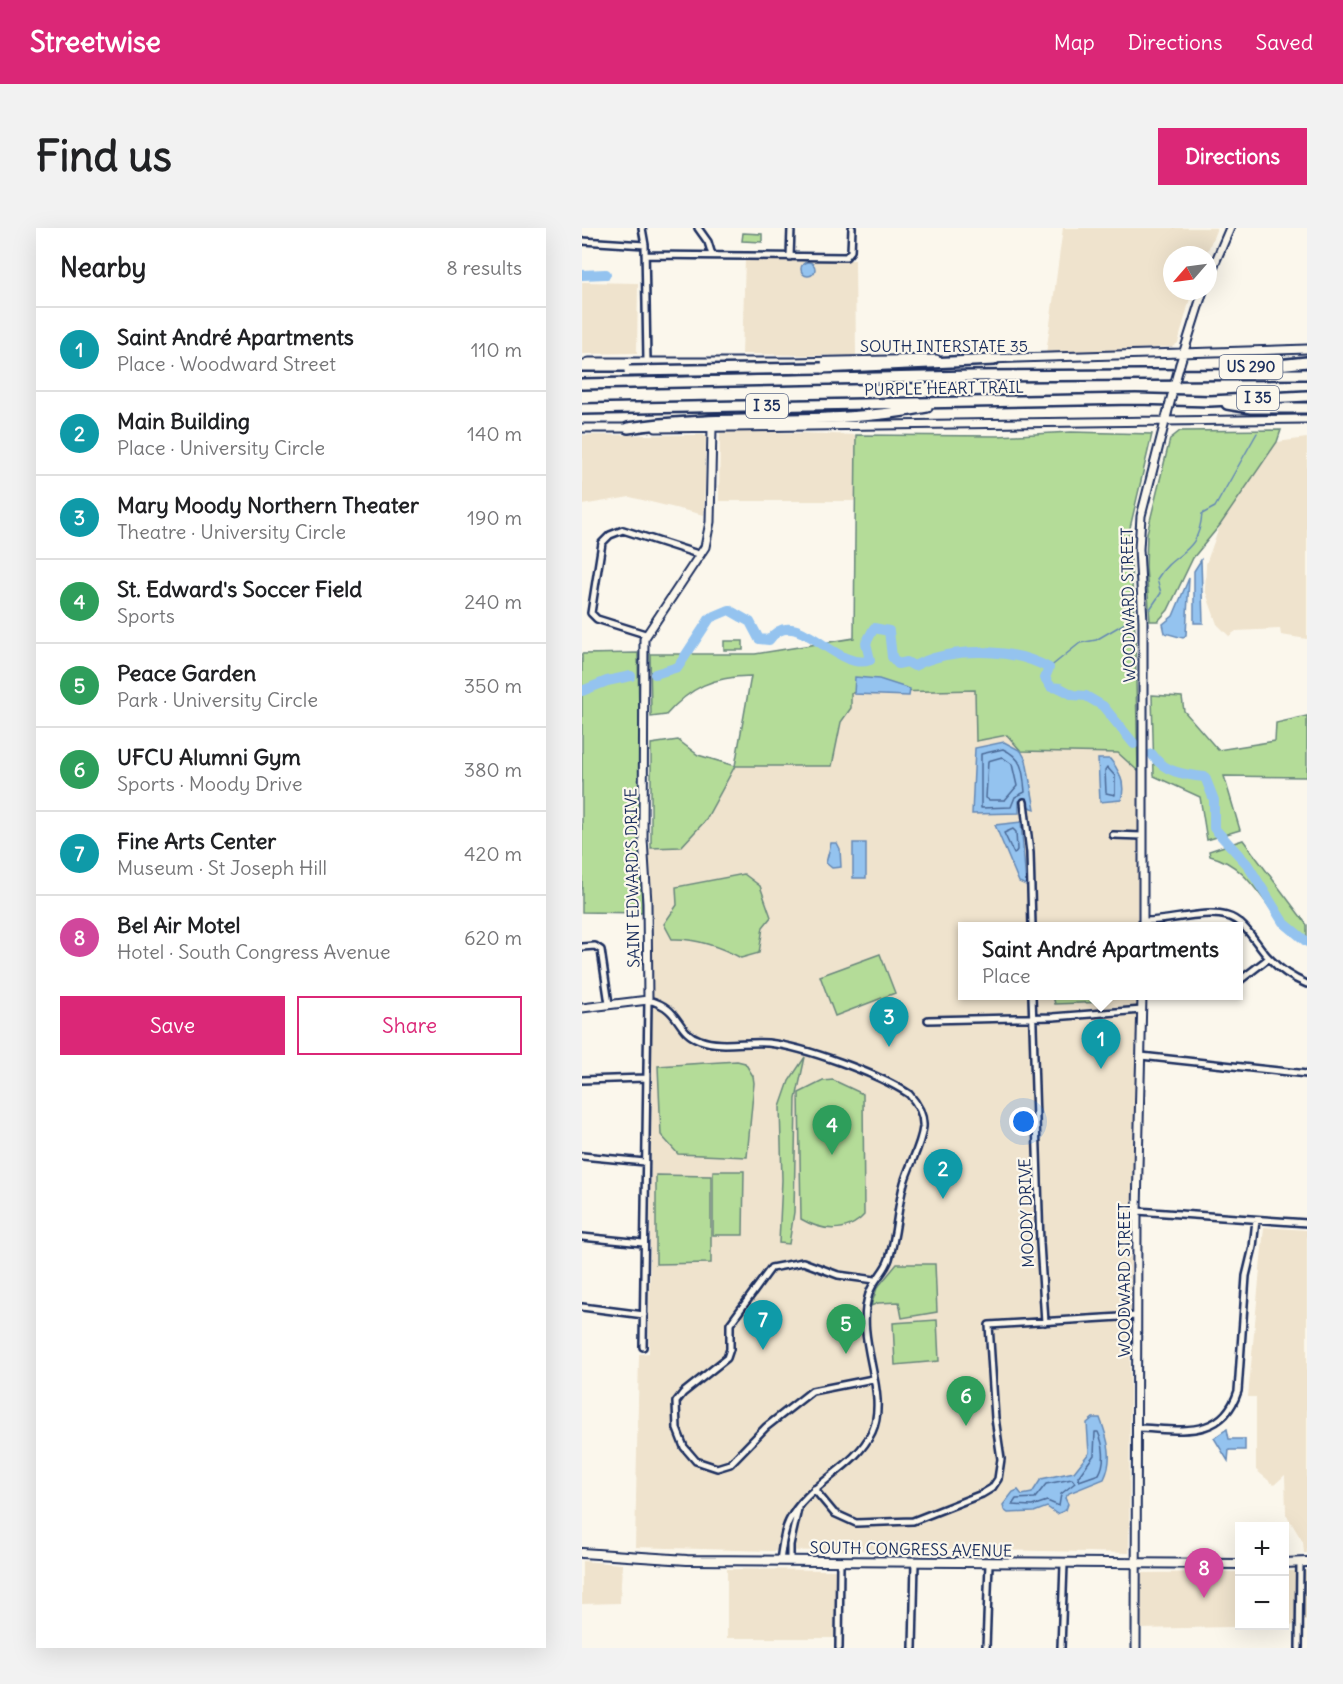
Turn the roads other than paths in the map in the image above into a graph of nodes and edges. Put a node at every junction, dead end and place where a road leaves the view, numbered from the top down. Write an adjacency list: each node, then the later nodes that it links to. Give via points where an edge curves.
1 (642, 228): 7 (street)
2 (698, 228): 9 (street)
3 (790, 228): 10 (street)
4 (852, 228): 10 (street, via 848,256)
5 (1230, 228): 11 (street)
6 (582, 241): 7 (street)
7 (645, 244): 8 (street)
8 (645, 255): 9 (street); 16 (street)
9 (711, 255): 10 (street)
10 (790, 257)
11 (1217, 258)
12 (1200, 300): 14 (street, WOODWARD STREET)
13 (1307, 349): 14 (street, SOUTH INTERSTATE 35)
14 (1183, 354): 15 (street, SOUTH INTERSTATE 35); 31 (street, WOODWARD STREET, bridge)
15 (994, 360): 16 (street, SOUTH INTERSTATE 35); 20 (highway, bridge)
16 (647, 361): 17 (street, SOUTH INTERSTATE 35)
17 (582, 362)
18 (1307, 362): 22 (highway, US 290)
19 (582, 366): 23 (highway, via 704,367 770,373)
20 (582, 372)
21 (1307, 374): 22 (highway, PURPLE HEART TRAIL / I 35)
22 (1195, 375): 23 (highway, PURPLE HEART TRAIL / I 35)
23 (797, 381): 24 (highway, PURPLE HEART TRAIL / I 35)
24 (582, 384)
25 (1307, 396): 26 (highway, PURPLE HEART TRAIL / I 35)
26 (1210, 401): 27 (highway, PURPLE HEART TRAIL / I 35); 28 (highway, US 290, via 1251,408)
27 (952, 402): 29 (highway, PURPLE HEART TRAIL / I 35); 33 (highway, via 853,417 705,421)
28 (1307, 408)
29 (582, 409)
30 (1307, 419): 31 (street)
31 (1165, 423): 34 (street); 39 (street, WOODWARD STREET, via 1141,516 1139,549 1143,621)
32 (582, 428): 33 (street)
33 (628, 428): 34 (street)
34 (712, 428): 35 (street, via 710,522)
35 (701, 555): 36 (street); 36 (street, via 623,530 602,543 591,613 597,619)
36 (645, 634): 49 (street, SAINT EDWARD'S DRIVE, via 643,821)
37 (1024, 802): 40 (street)
38 (1113, 835): 39 (street)
39 (1142, 836): 41 (street, WOODWARD STREET)
40 (1032, 922)
41 (1143, 922)
42 (1161, 922): 43 (street, via 1216,914)
43 (1237, 922)
44 (1243, 926): 46 (street)
45 (582, 947): 52 (street, via 595,946 601,950)
46 (1269, 958): 47 (street); 48 (street, via 1289,976)
47 (1243, 978)
48 (1307, 984)
49 (648, 1000): 52 (street); 59 (street, SAINT EDWARD'S DRIVE); 68 (street, via 668,1007 684,1029 699,1040 767,1043 810,1051 901,1089 914,1099 923,1128 904,1184 889,1260)
50 (1032, 1000): 55 (street, MOODY DRIVE)
51 (1142, 1000): 54 (street, WOODWARD STREET)
52 (609, 1004): 53 (street)
53 (582, 1008)
54 (1142, 1010): 55 (street); 57 (street, WOODWARD STREET)
55 (1032, 1017): 56 (street); 72 (street, MOODY DRIVE)
56 (928, 1020)
57 (1141, 1056): 58 (street); 63 (street, WOODWARD STREET)
58 (1307, 1074)
59 (645, 1078): 60 (street); 62 (street, SAINT EDWARD'S DRIVE)
60 (582, 1080)
61 (582, 1156): 62 (street)
62 (645, 1162): 67 (street, SAINT EDWARD'S DRIVE)
63 (1137, 1211): 64 (street); 71 (street, WOODWARD STREET)
64 (1256, 1220): 65 (street); 75 (street, via 1246,1276 1234,1403 1221,1419 1202,1429)
65 (1307, 1223)
66 (582, 1237): 67 (street)
67 (644, 1243): 70 (street, SAINT EDWARD'S DRIVE)
68 (875, 1280): 74 (street, via 865,1309); 74 (street, via 838,1275 803,1262 771,1268 730,1324 727,1358 676,1402 677,1429 684,1447 696,1461 717,1468 730,1464 766,1427 812,1390)
69 (582, 1307): 70 (street)
70 (644, 1315): 73 (street, SAINT EDWARD'S DRIVE)
71 (1137, 1316): 72 (street); 75 (street, WOODWARD STREET)
72 (1045, 1322): 76 (street, via 989,1325 995,1418 1002,1459 992,1488 927,1517 856,1523 834,1513)
73 (643, 1347)
74 (873, 1379): 76 (street, via 878,1404 871,1433 858,1452)
75 (1137, 1428): 86 (street, WOODWARD STREET)
76 (814, 1489): 77 (street)
77 (798, 1508): 79 (street, via 789,1520); 80 (street)
78 (582, 1553): 79 (main road, SOUTH CONGRESS AVENUE)
79 (780, 1561): 80 (main road, SOUTH CONGRESS AVENUE)
80 (790, 1561): 81 (main road, SOUTH CONGRESS AVENUE)
81 (840, 1562): 82 (main road, SOUTH CONGRESS AVENUE); 88 (street)
82 (915, 1562): 84 (main road, SOUTH CONGRESS AVENUE); 89 (street)
83 (1303, 1562): 93 (street)
84 (989, 1563): 85 (main road, SOUTH CONGRESS AVENUE); 90 (street)
85 (1064, 1564): 86 (main road, SOUTH CONGRESS AVENUE); 91 (street)
86 (1136, 1564): 87 (main road, SOUTH CONGRESS AVENUE); 92 (street, WOODWARD STREET)
87 (1235, 1564)
88 (839, 1648)
89 (913, 1648)
90 (986, 1648)
91 (1061, 1648)
92 (1136, 1648)
93 (1299, 1648)

